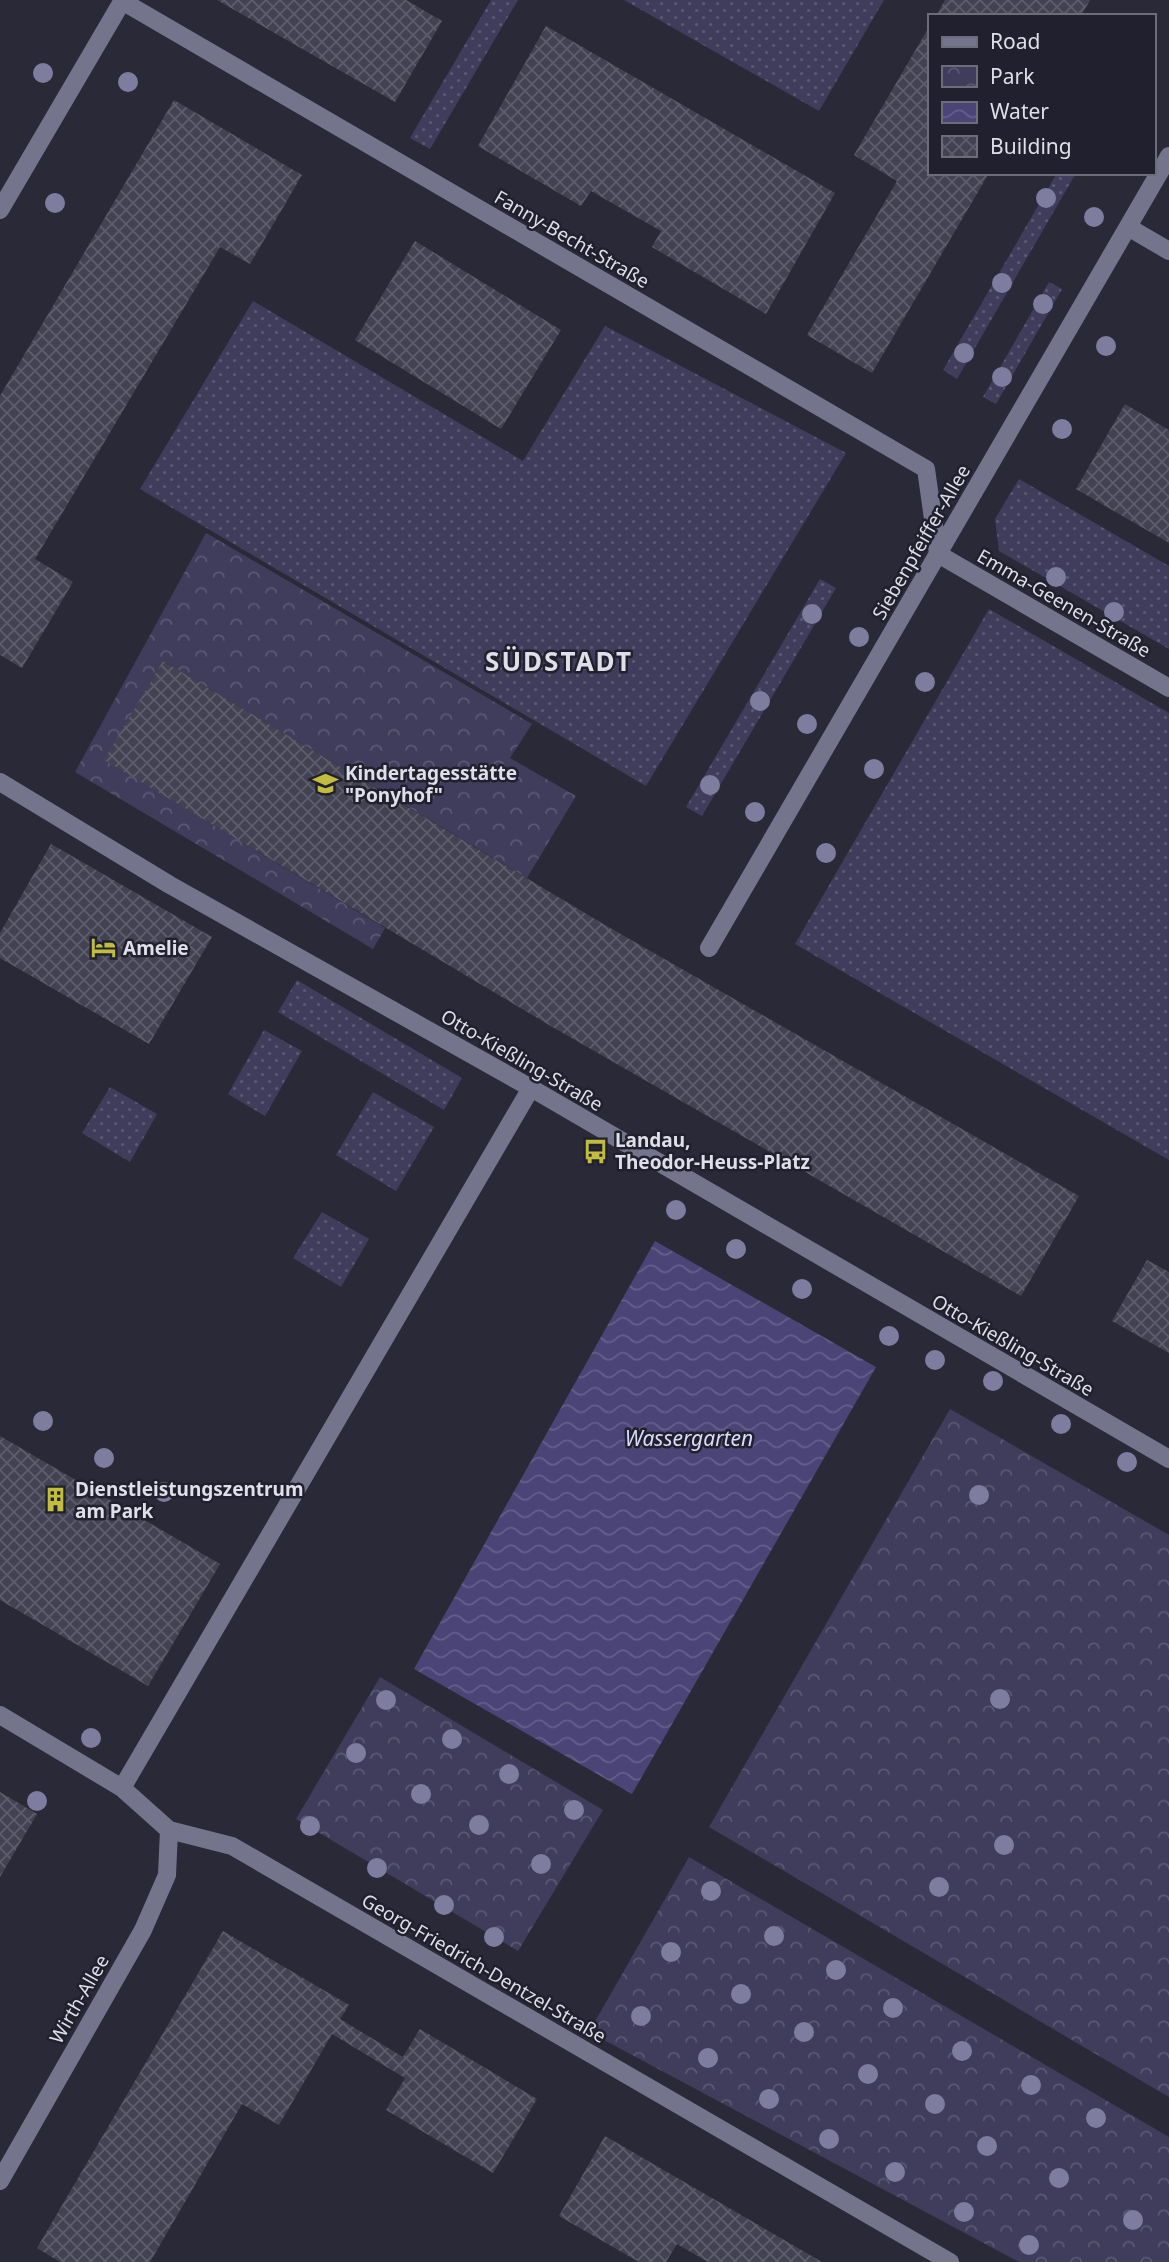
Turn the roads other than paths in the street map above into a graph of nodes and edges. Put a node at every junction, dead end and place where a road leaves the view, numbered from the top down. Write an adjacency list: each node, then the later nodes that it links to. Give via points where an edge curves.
1 (122, 1): 3 (street); 6 (street, Fanny-Becht-Straße, via 926,469)
2 (1169, 156): 4 (street, Siebenpfeiffer-Allee)
3 (0, 210)
4 (1128, 228): 5 (street); 6 (street, Siebenpfeiffer-Allee)
5 (1169, 251)
6 (938, 555): 7 (street, Emma-Geenen-Straße); 9 (street, Siebenpfeiffer-Allee)
7 (1169, 688)
8 (0, 782): 10 (street, Otto-Kießling-Straße, via 170,885)
9 (709, 948)
10 (531, 1088): 11 (street, Otto-Kießling-Straße); 13 (street)
11 (1169, 1459)
12 (0, 1715): 13 (street, Georg-Friedrich-Dentzel-Straße)
13 (122, 1788): 14 (street, Georg-Friedrich-Dentzel-Straße)
14 (169, 1830): 15 (street, Wirth-Allee, via 167,1875 143,1930); 16 (street, Georg-Friedrich-Dentzel-Straße, via 232,1846)
15 (0, 2181)
16 (950, 2262)

